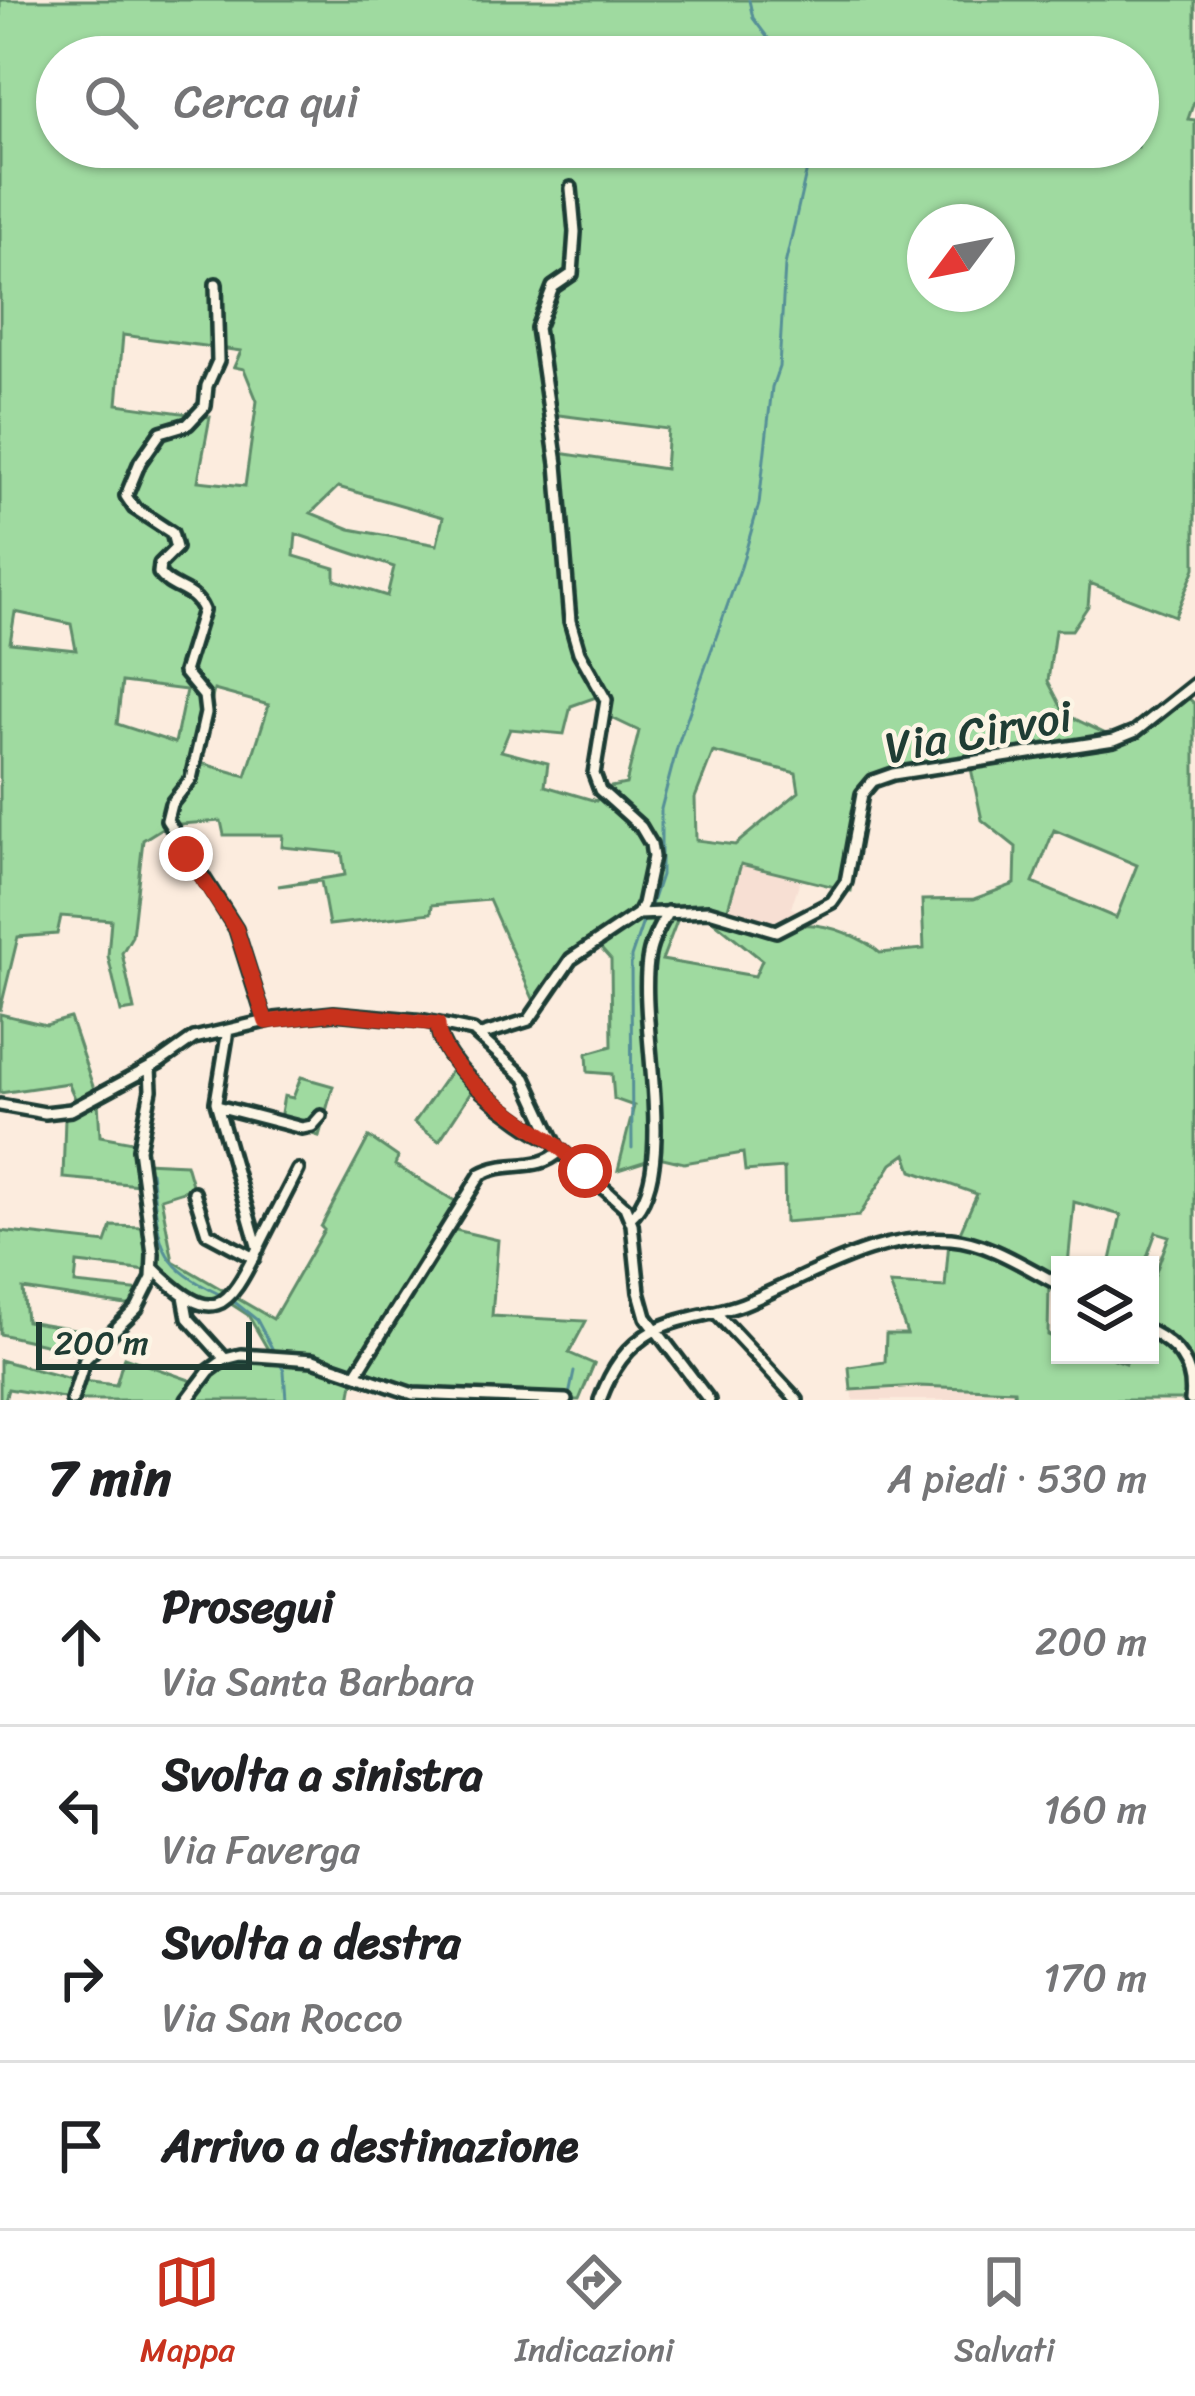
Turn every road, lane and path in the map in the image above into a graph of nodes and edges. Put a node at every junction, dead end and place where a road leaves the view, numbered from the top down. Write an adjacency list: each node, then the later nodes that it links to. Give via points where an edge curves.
1 (571, 188): 5 (street, via 572,274 553,287 537,328 570,621 606,700 596,783 645,831 653,850)
2 (216, 284): 6 (street, via 218,361 205,406 192,421 160,432 126,492 134,508 175,537 174,552 158,568 192,592 202,610 184,672 206,712 191,779 167,820 236,929)
3 (1195, 684): 4 (street, Via Cirvoi, via 1114,740 873,781 862,794 844,890 783,928 709,911)
4 (668, 912): 5 (street, Via Cirvoi); 18 (street, via 649,953 645,999 652,1168)
5 (638, 914): 9 (street, via 571,959 529,1019)
6 (266, 1022): 7 (street, via 334,1013); 8 (street)
7 (438, 1024): 9 (street); 14 (street, via 458,1068)
8 (228, 1030): 10 (street, via 194,1038); 12 (street)
9 (481, 1035): 14 (street, via 525,1078)
10 (150, 1068): 11 (street, via 62,1113); 20 (street, via 139,1149)
11 (0, 1106)
12 (217, 1106): 13 (street, via 302,1128); 19 (street)
13 (321, 1115)
14 (552, 1140): 15 (street)
15 (560, 1151): 18 (street, via 620,1200); 27 (street, via 536,1166 501,1165 481,1174)
16 (298, 1171): 19 (street)
17 (194, 1192): 19 (street, via 207,1233)
18 (630, 1218): 24 (street, via 641,1302)
19 (256, 1253): 22 (street, via 224,1302)
20 (154, 1269): 22 (street); 28 (street, via 137,1308 85,1359)
21 (1051, 1281): 23 (street, via 980,1246 930,1238 849,1254)
22 (184, 1296): 26 (street, via 188,1318)
23 (716, 1312): 24 (street); 33 (street)
24 (654, 1330): 31 (street, via 616,1363); 32 (street)
25 (1159, 1338): 34 (street, via 1184,1358)
26 (225, 1359): 27 (street, via 313,1360); 29 (street)
27 (356, 1375): 30 (street, via 413,1394)
28 (72, 1400)
29 (187, 1400)
30 (565, 1400)
31 (601, 1400)
32 (709, 1400)
33 (796, 1400)
34 (1191, 1400)

